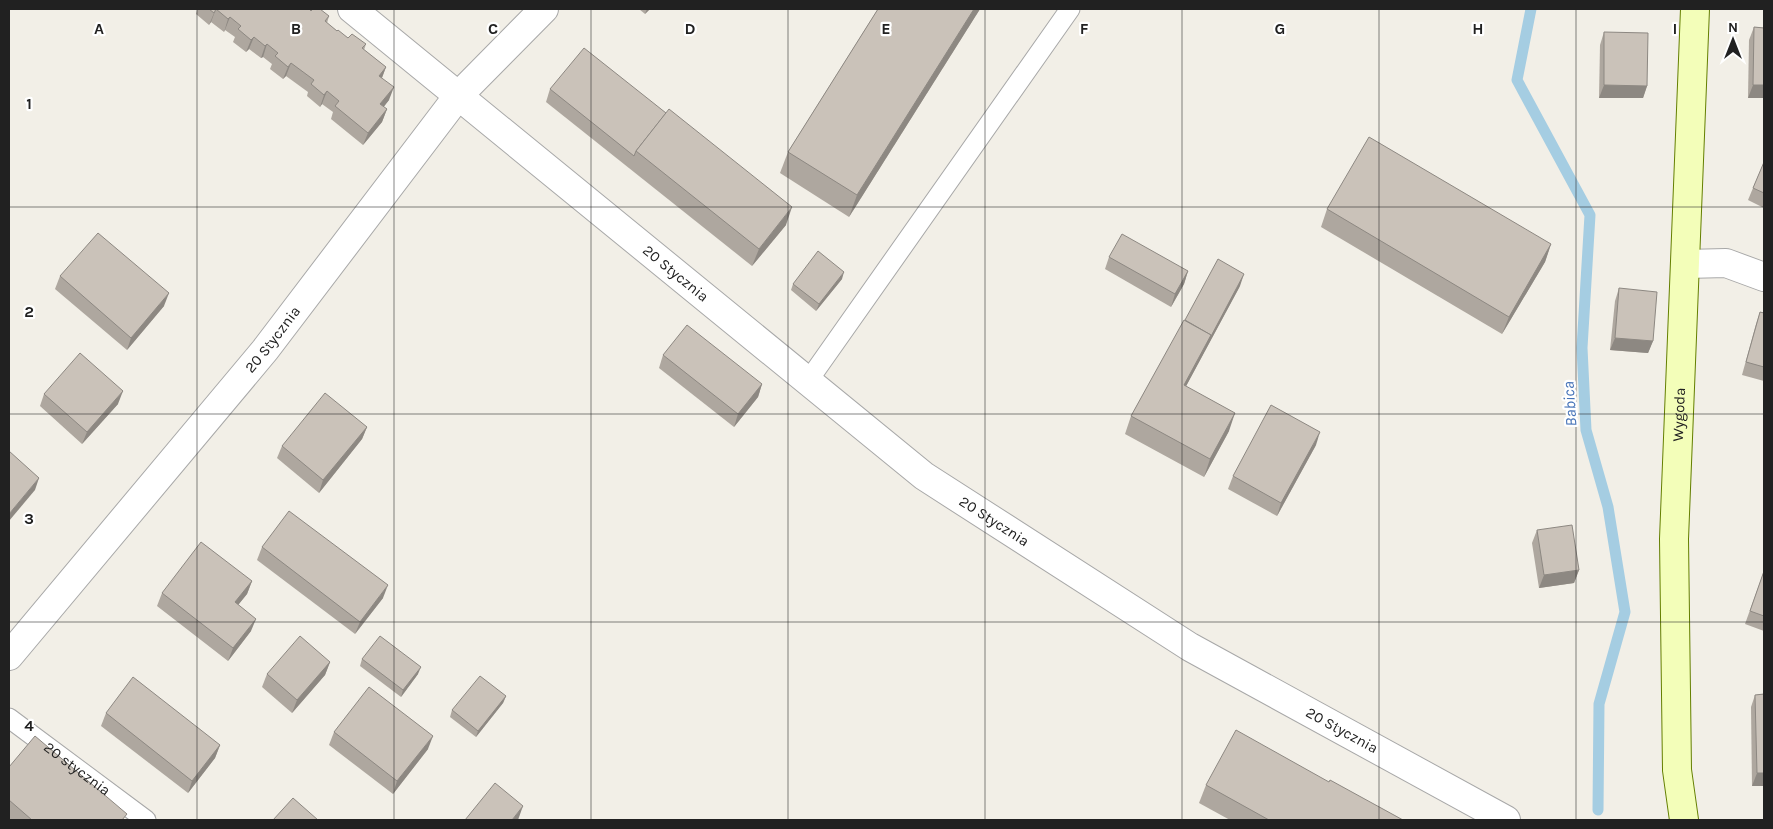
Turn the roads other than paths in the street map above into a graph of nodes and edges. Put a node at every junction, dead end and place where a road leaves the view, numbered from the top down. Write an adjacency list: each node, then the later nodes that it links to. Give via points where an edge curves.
1 (352, 9): 5 (street)
2 (544, 9): 5 (street)
3 (1070, 9): 8 (lane)
4 (1695, 9): 6 (street, Wygoda)
5 (458, 96): 8 (street, 20 Stycznia); 9 (street, 20 Stycznia, via 265,350)
6 (1686, 264): 7 (street, via 1726,263); 13 (street, Wygoda, via 1674,539 1677,770)
7 (1764, 277)
8 (808, 381): 12 (street, 20 Stycznia, via 924,476 1190,647)
9 (9, 656)
10 (9, 718): 11 (lane, 20 stycznia)
11 (146, 820)
12 (1506, 820)
13 (1684, 820)

